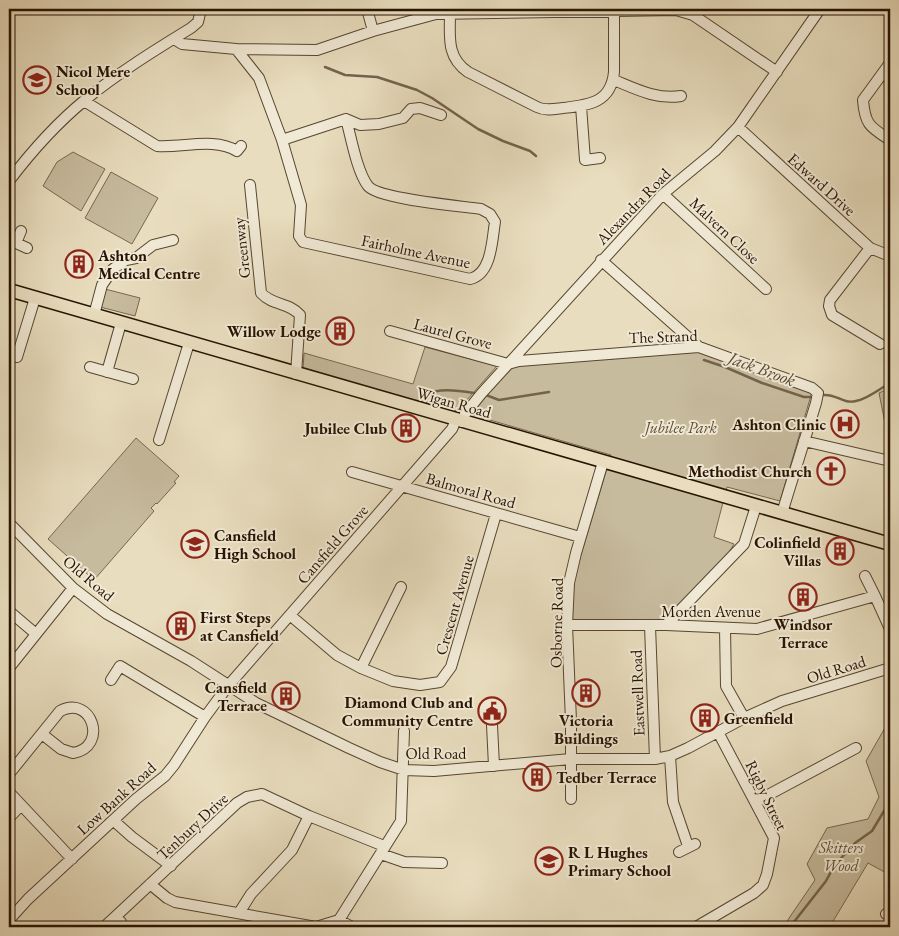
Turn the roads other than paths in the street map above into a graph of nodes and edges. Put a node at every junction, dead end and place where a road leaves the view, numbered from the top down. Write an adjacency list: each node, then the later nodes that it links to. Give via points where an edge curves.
1 (201, 9): 8 (street, via 198,22)
2 (367, 9): 7 (street)
3 (820, 9): 11 (street, Alexandra Road)
4 (491, 10): 5 (street); 6 (street)
5 (614, 11): 11 (street, via 685,11); 12 (street)
6 (450, 13): 7 (street); 15 (street, via 451,51 462,68 541,109)
7 (373, 31): 9 (street, via 317,50)
8 (174, 39): 9 (street, via 182,44); 14 (street)
9 (236, 49): 19 (street, Fairholme Avenue, via 259,78)
10 (890, 63): 20 (street, via 863,100 864,116 873,129)
11 (777, 72): 18 (street, Alexandra Road)
12 (614, 80): 13 (street, via 654,96); 15 (street, via 602,98)
13 (681, 96)
14 (84, 100): 21 (street, via 157,146 215,144 237,151); 23 (street)
15 (581, 106): 22 (street, via 585,160)
16 (435, 116): 17 (street, via 420,108 411,109 403,118 379,124 360,125)
17 (346, 119): 19 (street); 19 (street, Fairholme Avenue, via 369,187 382,194 481,209 490,214 495,222 488,258 483,270 474,278 303,242 299,236 301,205)
18 (738, 127): 25 (street, Alexandra Road, via 716,151); 30 (street, Edward Drive)
19 (282, 140)
20 (890, 140)
21 (241, 146)
22 (600, 158)
23 (9, 181)
24 (250, 185): 46 (street, Greenway, via 261,293 268,300 294,308 300,315)
25 (663, 194): 32 (street, Alexandra Road); 33 (street, Malvern Close)
26 (21, 231): 28 (street)
27 (173, 240): 36 (street, via 153,245 114,269 102,285)
28 (12, 243): 29 (street)
29 (27, 248)
30 (870, 248): 31 (street, Edward Drive); 40 (street, via 830,300 829,306 832,315)
31 (890, 256)
32 (601, 260): 41 (street); 43 (street, Alexandra Road)
33 (766, 289)
34 (9, 290): 35 (main road, Wigan Road)
35 (35, 298): 36 (main road, Wigan Road); 42 (street)
36 (94, 315): 37 (main road, Wigan Road)
37 (121, 323): 39 (main road, Wigan Road); 45 (street)
38 (390, 332): 43 (street, Laurel Grove)
39 (189, 343): 46 (main road, Wigan Road); 49 (street)
40 (880, 344)
41 (699, 347): 43 (street, The Strand); 50 (street, The Strand, via 812,388 818,393)
42 (17, 357)
43 (508, 364): 48 (street, Alexandra Road)
44 (90, 367): 45 (street)
45 (107, 372): 47 (street)
46 (296, 374): 48 (main road, Wigan Road)
47 (134, 379)
48 (459, 421): 52 (main road, Wigan Road); 54 (street, Cansfield Grove)
49 (159, 440)
50 (804, 441): 51 (street); 56 (street)
51 (890, 460)
52 (603, 462): 55 (main road, Wigan Road); 59 (street, Osborne Road)
53 (352, 472): 54 (street, Balmoral Road)
54 (403, 485): 57 (street, Balmoral Road); 66 (street, Cansfield Grove)
55 (756, 506): 56 (main road, Wigan Road); 68 (street, via 744,544)
56 (782, 513): 60 (main road, Wigan Road)
57 (496, 514): 59 (street, Balmoral Road); 74 (street, Crescent Avenue, via 451,667 440,682 420,686 393,681)
58 (9, 523): 63 (street, Old Road)
59 (580, 537): 67 (street, Osborne Road, via 569,583)
60 (890, 544)
61 (865, 576): 64 (street)
62 (401, 587): 74 (street)
63 (74, 588): 72 (street); 77 (street, Old Road, via 107,614)
64 (875, 596): 70 (street, Morden Avenue, via 757,629); 71 (street)
65 (9, 612): 72 (street)
66 (291, 616): 74 (street, Crescent Avenue, via 337,655); 77 (street, Cansfield Grove)
67 (567, 625): 69 (street, Morden Avenue); 86 (street, Osborne Road)
68 (666, 625): 69 (street, Morden Avenue); 70 (street, Morden Avenue)
69 (650, 626): 87 (street, Eastwell Road)
70 (725, 628): 79 (street, via 726,686)
71 (890, 629)
72 (36, 634): 73 (street)
73 (9, 668)
74 (361, 668)
75 (890, 668): 79 (street, Old Road, via 782,701)
76 (111, 680): 78 (street, via 120,666)
77 (228, 686): 78 (street, Low Bank Road); 89 (street, Old Road, via 349,748)
78 (206, 717): 97 (street, Low Bank Road, via 165,776)
79 (744, 718): 82 (street, Old Road)
80 (492, 725): 88 (street)
81 (404, 731): 89 (street)
82 (718, 732): 85 (street, Old Road); 93 (street, Rigby Street)
83 (42, 734): 83 (street, via 60,711 74,707 90,718 94,729 91,740 83,749 73,753 61,749); 90 (street)
84 (856, 748): 93 (street)
85 (670, 756): 87 (street, Old Road); 98 (street, via 673,802)
86 (571, 759): 87 (street, Old Road); 88 (street, Old Road); 92 (street, Osborne Road)
87 (655, 759)
88 (494, 766): 89 (street, Old Road)
89 (404, 770): 99 (street, via 400,821)
90 (9, 774)
91 (9, 792): 94 (street)
92 (571, 799)
93 (755, 802): 109 (street, Rigby Street, via 774,838 763,886)
94 (22, 805): 96 (street); 100 (street)
95 (309, 816): 99 (street, Tenbury Drive); 102 (street, Tenbury Drive, via 262,794 247,797); 104 (street, via 292,850 251,894)
96 (9, 818)
97 (114, 821): 100 (street, Low Bank Road); 102 (street)
98 (688, 847)
99 (382, 850): 101 (street, Tenbury Drive, via 404,862); 106 (street)
100 (72, 859): 105 (street, Low Bank Road)
101 (442, 863)
102 (170, 866): 103 (street, Tenbury Drive)
103 (150, 884): 104 (street, via 175,902); 107 (street, Tenbury Drive, via 118,920)
104 (239, 913): 106 (street, via 316,927)
105 (9, 920)
106 (339, 920): 108 (street)
107 (104, 927)
108 (352, 927)
109 (696, 927)

